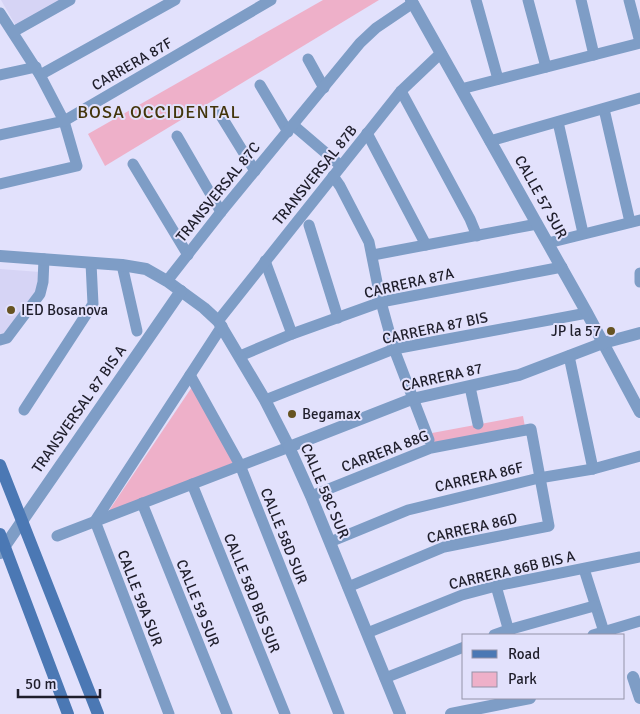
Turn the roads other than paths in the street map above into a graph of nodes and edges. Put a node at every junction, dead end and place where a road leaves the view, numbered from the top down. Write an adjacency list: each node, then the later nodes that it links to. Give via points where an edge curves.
1 (70, 0): 10 (street)
2 (175, 0): 16 (street)
3 (271, 0): 26 (street, CARRERA 87F)
4 (476, 0): 18 (street)
5 (528, 0): 15 (street)
6 (581, 0): 13 (street)
7 (629, 0): 11 (street)
8 (412, 1): 12 (street, CALLE 57 SUR); 20 (street, TRANSVERSAL 87C, via 367,36)
9 (1, 17): 10 (street)
10 (13, 32): 16 (street)
11 (640, 42): 13 (street)
12 (441, 53): 21 (street, CALLE 57 SUR); 22 (street, TRANSVERSAL 87B)
13 (594, 54): 15 (street)
14 (308, 59): 20 (street)
15 (546, 67): 18 (street)
16 (38, 71): 17 (street); 26 (street)
17 (0, 76)
18 (498, 79): 21 (street)
19 (260, 85): 28 (street)
20 (324, 88): 28 (street, TRANSVERSAL 87C)
21 (461, 88): 32 (street, CALLE 57 SUR)
22 (401, 91): 29 (street, TRANSVERSAL 87B); 43 (street)
23 (640, 98): 24 (street)
24 (604, 109): 27 (street); 39 (street)
25 (218, 111): 35 (street)
26 (64, 121): 30 (street, CARRERA 87F); 37 (street, via 77,166)
27 (558, 122): 32 (street); 42 (street)
28 (291, 128): 34 (street); 35 (street, TRANSVERSAL 87C)
29 (368, 133): 34 (street, TRANSVERSAL 87B); 45 (street)
30 (0, 135)
31 (177, 136): 38 (street)
32 (490, 141): 40 (street, CALLE 57 SUR)
33 (133, 164): 46 (street)
34 (341, 166): 36 (street, TRANSVERSAL 87B)
35 (255, 171): 38 (street, TRANSVERSAL 87C)
36 (333, 176): 47 (street); 50 (street, TRANSVERSAL 87B)
37 (0, 184)
38 (221, 212): 46 (street, TRANSVERSAL 87C)
39 (635, 221): 42 (street)
40 (537, 224): 43 (street); 44 (street, CALLE 57 SUR)
41 (309, 225): 58 (street)
42 (583, 233): 44 (street)
43 (477, 236): 45 (street)
44 (548, 243): 53 (street, CALLE 57 SUR)
45 (426, 245): 47 (street)
46 (188, 255): 54 (street, TRANSVERSAL 87C)
47 (373, 255): 56 (street)
48 (0, 256): 49 (street)
49 (44, 259): 51 (street); 63 (street, via 40,294)
50 (265, 262): 59 (street, TRANSVERSAL 87B); 62 (street)
51 (91, 263): 52 (street); 72 (street, via 93,304)
52 (122, 265): 54 (street, via 146,270); 60 (street)
53 (562, 267): 56 (street, CARRERA 87A); 57 (street, CALLE 57 SUR)
54 (167, 281): 55 (street, CALLE 58C SUR)
55 (181, 291): 59 (street, CALLE 58C SUR); 85 (street, TRANSVERSAL 87 BIS A)
56 (381, 302): 58 (street, CARRERA 87A); 65 (street)
57 (588, 313): 64 (street, CALLE 57 SUR); 65 (street, CARRERA 87 BIS)
58 (338, 318): 62 (street, CARRERA 87A)
59 (220, 323): 66 (street, CALLE 58C SUR); 68 (street, TRANSVERSAL 87B)
60 (137, 330)
61 (640, 333): 64 (street, CARRERA 87)
62 (292, 334): 66 (street, CARRERA 87A)
63 (3, 339)
64 (603, 343): 67 (street, CARRERA 87); 73 (street, CALLE 57 SUR)
65 (394, 349): 70 (street); 71 (street, CARRERA 87 BIS)
66 (240, 356): 71 (street, CALLE 58C SUR)
67 (569, 356): 69 (street, CARRERA 87, via 519,376); 80 (street)
68 (190, 375): 79 (street, CALLE 58D SUR); 86 (street, TRANSVERSAL 87B)
69 (470, 387): 70 (street, CARRERA 87); 74 (street)
70 (412, 399): 75 (street); 76 (street, CARRERA 87)
71 (265, 400): 76 (street, CALLE 58C SUR)
72 (24, 410)
73 (640, 412)
74 (478, 424)
75 (429, 440)
76 (289, 447): 79 (street, CARRERA 87); 83 (street, CALLE 58C SUR)
77 (640, 456): 80 (street, CARRERA 86F)
78 (0, 465): 85 (main road)
79 (240, 465): 82 (street, CARRERA 87); 110 (street, CALLE 58D SUR)
80 (592, 469): 81 (street, CARRERA 86F)
81 (539, 478): 83 (street, CARRERA 88G, via 531,429 431,448); 89 (street, CARRERA 86F, via 408,510); 94 (street, CARRERA 86D, via 549,526 444,547)
82 (192, 484): 84 (street, CARRERA 87); 109 (street, CALLE 58D BIS SUR)
83 (311, 496): 89 (street, CALLE 58C SUR)
84 (142, 503): 86 (street, CARRERA 87); 108 (street, CALLE 59 SUR)
85 (22, 521): 90 (street, TRANSVERSAL 87 BIS A); 106 (main road)
86 (95, 521): 88 (street, CARRERA 87); 107 (street, CALLE 59A SUR)
87 (0, 534): 90 (main road)
88 (57, 536)
89 (330, 542): 94 (street, CALLE 58C SUR)
90 (2, 550): 105 (main road)
91 (640, 557): 92 (street, CARRERA 86B BIS A)
92 (584, 569): 93 (street, CARRERA 86B BIS A); 95 (street)
93 (496, 586): 97 (street); 98 (street, CARRERA 86B BIS A, via 438,603)
94 (348, 587): 98 (street, CALLE 58C SUR)
95 (594, 606): 97 (street); 99 (street)
96 (640, 621): 99 (street)
97 (509, 632)
98 (367, 633): 102 (street, CALLE 58C SUR)
99 (600, 634)
100 (462, 648): 102 (street)
101 (632, 677): 103 (street)
102 (385, 678): 111 (street, CALLE 58C SUR)
103 (640, 698)
104 (525, 699): 112 (street)
105 (68, 714)
106 (98, 714)
107 (169, 714)
108 (226, 714)
109 (285, 714)
110 (339, 714)
111 (400, 714)
112 (451, 714)

